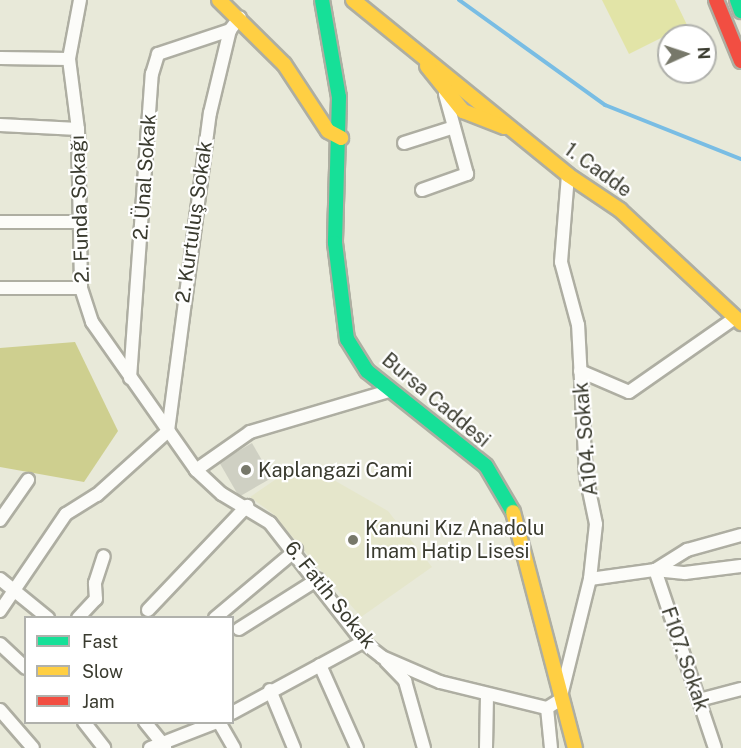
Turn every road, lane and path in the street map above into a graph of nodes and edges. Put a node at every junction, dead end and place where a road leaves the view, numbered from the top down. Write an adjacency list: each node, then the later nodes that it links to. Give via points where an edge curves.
1 (80, 0): 12 (street, 2. Funda Sokağı)
2 (219, 0): 8 (main road)
3 (322, 0): 20 (main road, Bursa Caddesi, via 339,97)
4 (353, 0): 13 (main road, via 371,9)
5 (716, 0): 10 (main road)
6 (737, 0): 7 (main road)
7 (741, 11)
8 (240, 16): 9 (street, 2. Kurtuluş Sokak); 20 (main road, via 284,64 328,131)
9 (230, 30): 30 (street, 2. Ünal Sokak, via 158,54 152,74); 32 (street, 2. Kurtuluş Sokak, via 189,244)
10 (738, 42): 14 (main road)
11 (0, 58): 12 (street)
12 (69, 59): 18 (street, 2. Funda Sokağı)
13 (423, 60): 15 (main road); 19 (main road, 1. Cadde)
14 (741, 61)
15 (445, 94): 17 (street); 19 (main road, via 463,111)
16 (0, 124): 18 (street)
17 (454, 127): 21 (street); 23 (street, via 467,174)
18 (78, 129): 25 (street, 2. Funda Sokağı)
19 (517, 132): 22 (main road, 1. Cadde)
20 (341, 138): 31 (main road, Bursa Caddesi, via 335,243 338,292 347,339 367,371)
21 (404, 143)
22 (568, 176): 28 (main road, 1. Cadde, via 620,210); 29 (street, A104. Sokak, via 561,262 578,325)
23 (422, 190)
24 (0, 222): 25 (street)
25 (80, 222): 27 (street, 2. Funda Sokağı)
26 (0, 288): 27 (street)
27 (81, 288): 30 (street, 2. Funda Sokağı, via 92,322)
28 (738, 320): 29 (street, via 629,392)
29 (580, 371): 44 (street, A104. Sokak, via 586,476 596,524)
30 (130, 378): 32 (street, 2. Funda Sokağı)
31 (389, 391): 33 (street, via 250,432); 60 (main road, Bursa Caddesi, via 486,466 502,489 515,517)
32 (168, 431): 33 (street, 6. Fatih Sokak); 45 (street, via 98,495 66,514)
33 (195, 470): 35 (street, 6. Fatih Sokak, via 222,494)
34 (28, 480): 36 (street)
35 (247, 506): 38 (street, 6. Fatih Sokak); 46 (street)
36 (0, 520)
37 (741, 535): 41 (street, via 687,550)
38 (296, 550): 43 (street, 6. Fatih Sokak); 50 (street)
39 (104, 556): 49 (street, via 94,583 96,599)
40 (741, 566): 41 (street, via 685,573)
41 (655, 570): 44 (street); 61 (street, F107. Sokak)
42 (0, 579): 45 (street)
43 (318, 579): 51 (street); 52 (street, 6. Fatih Sokak)
44 (590, 579): 60 (street, A104. Sokak)
45 (15, 589): 47 (street); 48 (street)
46 (148, 610)
47 (0, 611)
48 (46, 616)
49 (80, 616)
50 (217, 616)
51 (239, 629)
52 (363, 642): 54 (street, 6. Fatih Sokak); 55 (street)
53 (0, 644): 56 (street)
54 (382, 657): 59 (street, 6. Fatih Sokak, via 440,682); 76 (street, via 405,681)
55 (320, 665): 58 (street); 75 (street)
56 (24, 666)
57 (741, 689): 61 (street)
58 (270, 690): 64 (street); 74 (street)
59 (487, 694): 62 (street, 6. Fatih Sokak); 77 (street)
60 (560, 700): 62 (street); 79 (main road, Bursa Caddesi)
61 (699, 700): 80 (street, F107. Sokak)
62 (547, 708): 78 (street)
63 (0, 710): 70 (street)
64 (234, 711)
65 (85, 724): 71 (street)
66 (146, 724): 69 (street)
67 (216, 724): 69 (street)
68 (219, 724): 73 (street)
69 (164, 745): 72 (street)
70 (33, 748)
71 (104, 748)
72 (150, 748)
73 (234, 748)
74 (294, 748)
75 (357, 748)
76 (424, 748)
77 (486, 748)
78 (551, 748)
79 (575, 748)
80 (715, 748)

